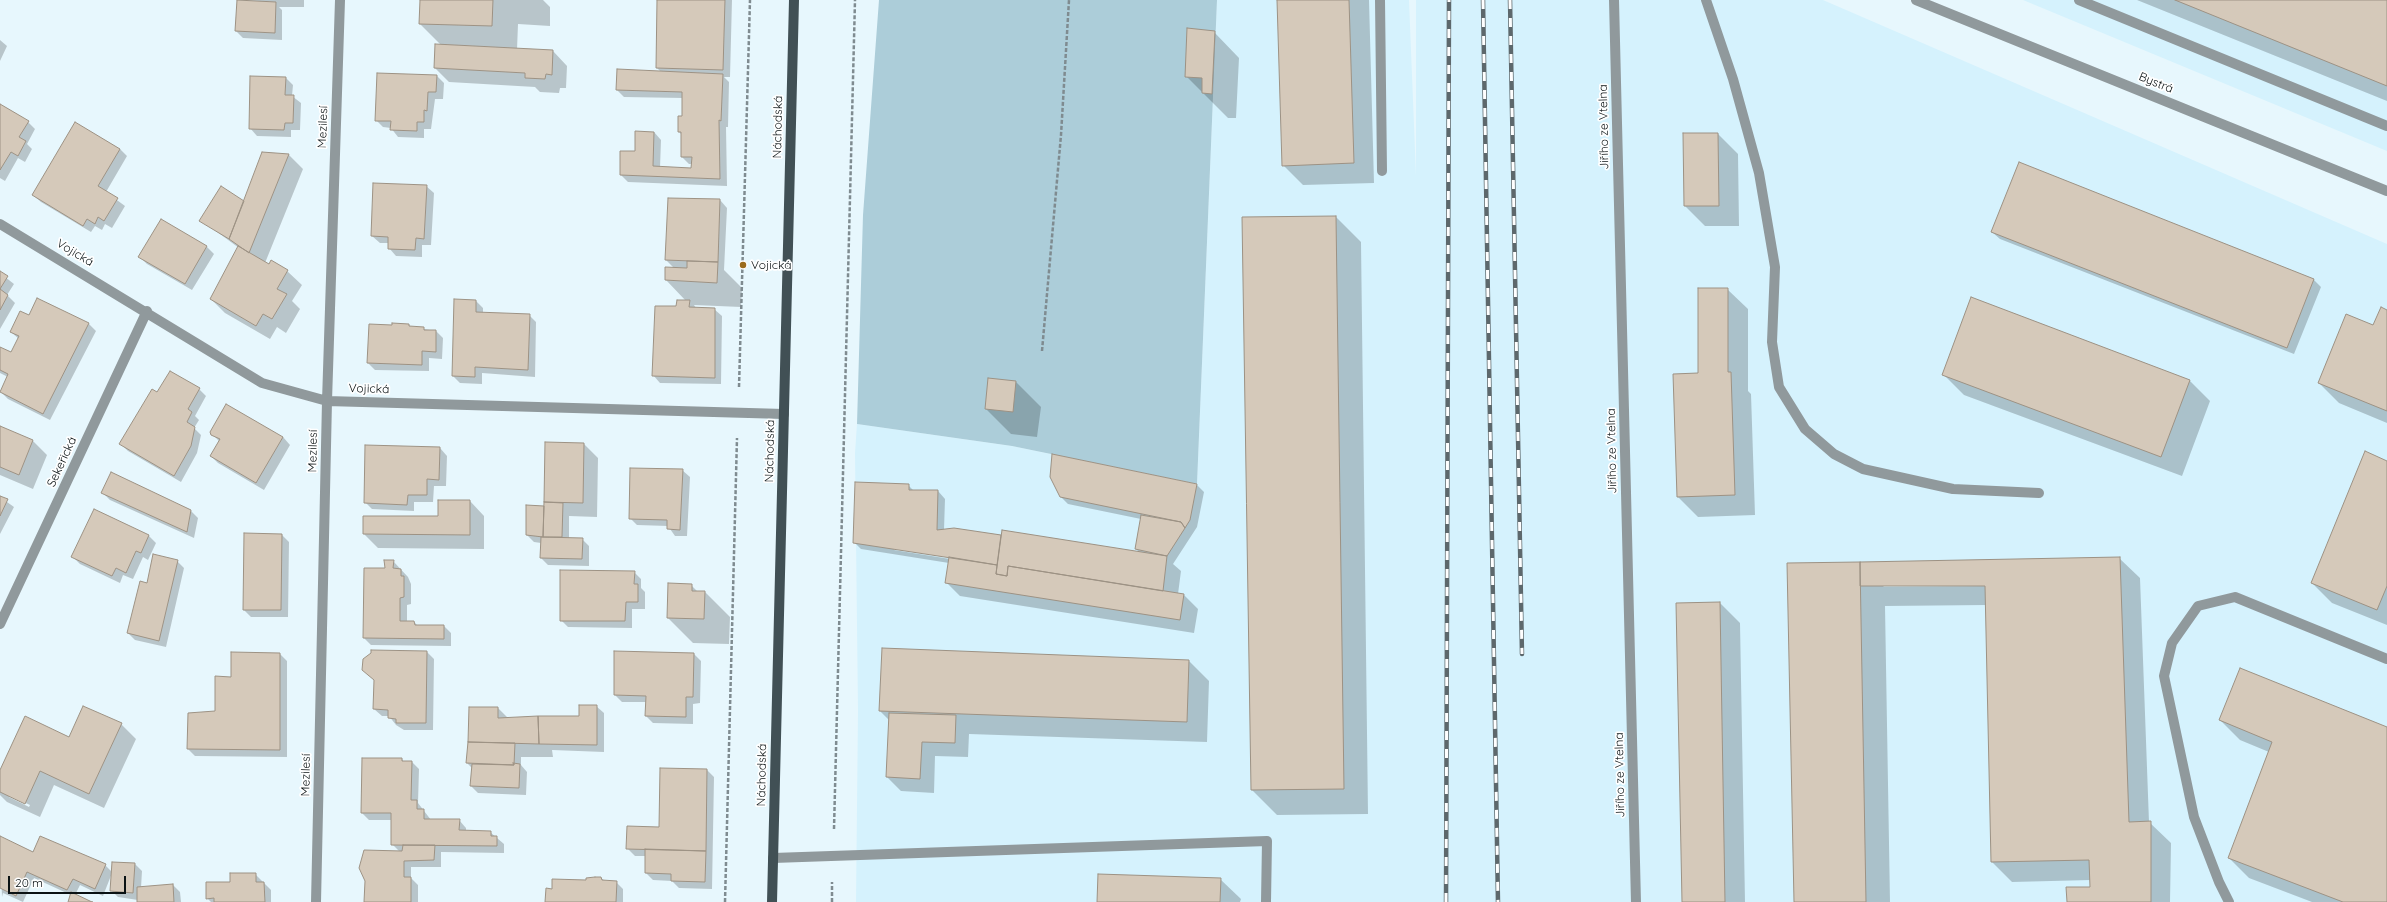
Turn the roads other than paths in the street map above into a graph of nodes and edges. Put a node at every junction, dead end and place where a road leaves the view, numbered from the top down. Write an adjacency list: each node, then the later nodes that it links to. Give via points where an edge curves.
1 (340, 0): 13 (street, Mezilesí)
2 (794, 0): 14 (main road, Náchodská)
3 (1380, 0): 9 (street)
4 (1614, 0): 22 (street, Jiřího ze Vtelna)
5 (1706, 0): 15 (street, via 1733,79 1760,173 1775,267 1772,342 1779,387 1805,429 1834,454 1863,469 1953,489)
6 (1916, 0): 10 (street, Bystrá)
7 (2079, 0): 8 (street)
8 (2387, 126)
9 (1382, 171)
10 (2387, 191)
11 (0, 224): 12 (street, Vojická)
12 (147, 311): 13 (street, Vojická, via 262,383); 16 (street, Sekeřická)
13 (327, 401): 14 (street, Vojická); 19 (street, Mezilesí)
14 (784, 414): 18 (main road, Náchodská)
15 (2038, 492)
16 (0, 624)
17 (2387, 660): 23 (street, via 2236,597 2198,606 2172,643 2164,676 2194,817)
18 (773, 858): 20 (main road, Náchodská); 21 (street, via 1267,842)
19 (316, 902)
20 (772, 902)
21 (1266, 902)
22 (1636, 902)
23 (2229, 902)

